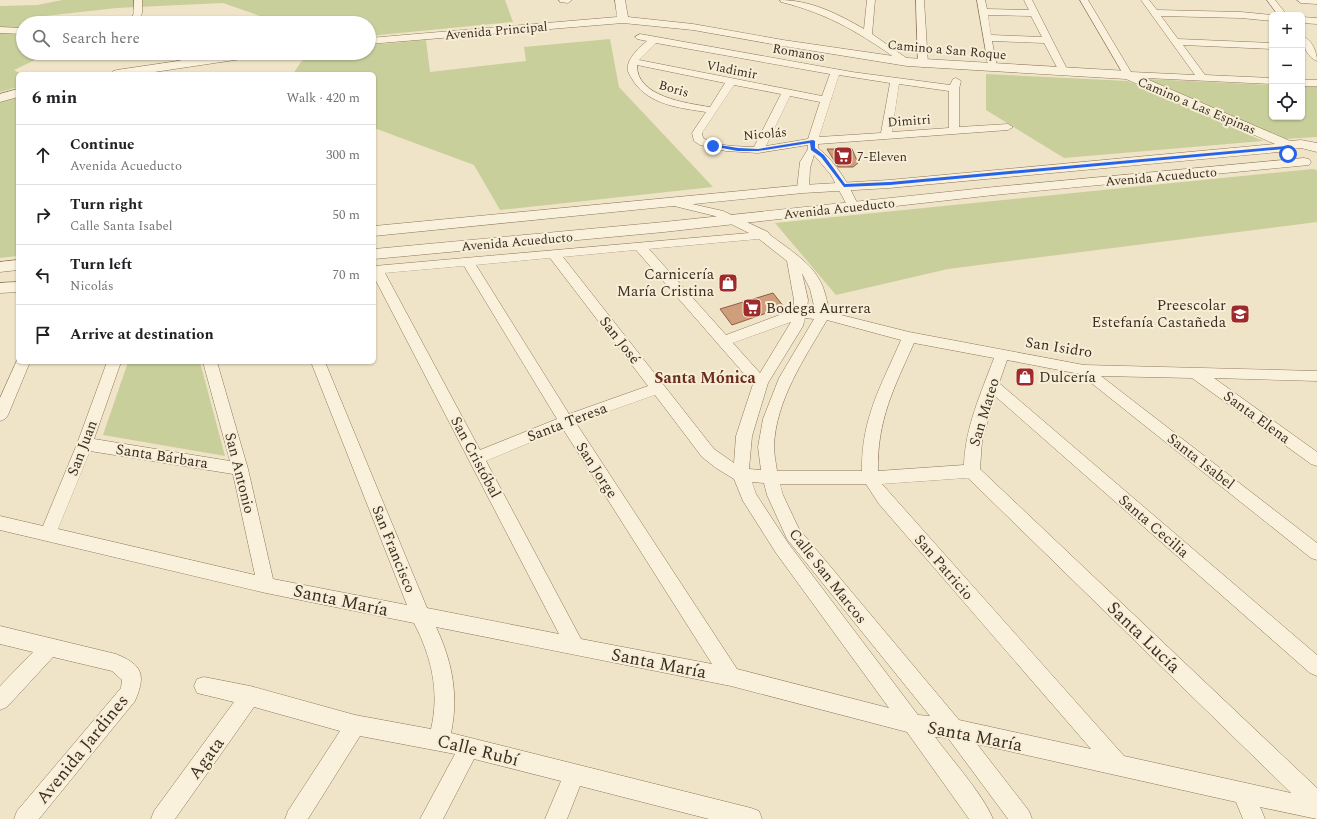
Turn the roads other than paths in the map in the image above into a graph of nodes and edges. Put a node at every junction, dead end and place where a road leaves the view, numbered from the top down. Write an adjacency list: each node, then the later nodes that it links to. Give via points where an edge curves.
1 (138, 0): 20 (street)
2 (563, 0): 3 (street)
3 (568, 0)
4 (620, 0): 22 (street)
5 (784, 0): 15 (street)
6 (871, 0): 27 (street)
7 (920, 0): 42 (street)
8 (981, 0): 16 (street)
9 (1028, 0): 19 (street)
10 (1084, 0): 47 (street)
11 (1145, 0): 17 (street)
12 (1271, 0): 18 (street)
13 (1301, 0): 14 (street)
14 (1317, 1)
15 (816, 4): 27 (street)
16 (983, 12): 19 (street); 29 (street)
17 (1154, 12): 21 (street); 33 (street)
18 (1281, 12)
19 (1034, 13): 32 (street)
20 (137, 16)
21 (1269, 18)
22 (623, 20): 30 (street, Avenida Principal); 41 (street, Camino a San Roque, via 693,27)
23 (1305, 20): 24 (street)
24 (1317, 21)
25 (0, 30): 26 (street)
26 (16, 31)
27 (868, 34): 41 (street)
28 (640, 37): 31 (street, Romanos)
29 (987, 38): 32 (street); 43 (street)
30 (376, 40)
31 (653, 40): 40 (street); 46 (street, Romanos)
32 (1048, 40): 44 (street)
33 (1175, 42): 34 (street); 48 (street)
34 (1269, 46)
35 (1309, 48): 36 (street)
36 (1317, 58)
37 (187, 60): 39 (street)
38 (208, 60): 39 (street)
39 (195, 62): 45 (street)
40 (634, 62): 51 (street, Vladimir); 58 (street, Boris, via 633,73 648,93 661,99)
41 (907, 62): 42 (street, Camino a San Roque)
42 (923, 64): 43 (street, Camino a San Roque)
43 (992, 68): 44 (street, Camino a San Roque)
44 (1063, 71): 47 (street, Camino a San Roque)
45 (130, 72)
46 (835, 72): 49 (street, Romanos); 57 (street)
47 (1128, 75): 48 (street, Camino a San Roque); 64 (street, Camino a Las Espinas)
48 (1202, 78): 50 (street, Camino a San Roque)
49 (894, 81): 60 (street, Romanos, via 955,85); 61 (street)
50 (1269, 81)
51 (731, 82): 54 (street, Vladimir); 58 (street)
52 (1305, 83): 53 (street)
53 (1317, 83)
54 (787, 92): 57 (street, Vladimir); 65 (street)
55 (16, 94): 56 (street)
56 (0, 98)
57 (826, 100): 62 (street)
58 (712, 110): 65 (street, Nicolás, via 697,133 698,139 726,148)
59 (1008, 127): 60 (street, Dimitri)
60 (954, 130): 61 (street, Dimitri)
61 (886, 136): 62 (street, Dimitri)
62 (813, 145): 65 (street, Nicolás); 69 (street); 71 (street, via 804,172)
63 (1313, 145): 64 (street, Avenida Acueducto)
64 (1287, 146): 66 (street, via 1285,150 1292,157); 67 (street, Avenida Acueducto)
65 (758, 150)
66 (1310, 163): 70 (street, Avenida Acueducto)
67 (1039, 169): 68 (street, Avenida Acueducto); 70 (street)
68 (890, 184): 69 (street, Avenida Acueducto); 74 (street, via 861,192 859,196)
69 (844, 186): 71 (street, Avenida Acueducto); 75 (street)
70 (1054, 186): 74 (street, Avenida Acueducto)
71 (803, 188): 72 (street, Avenida Acueducto)
72 (757, 193): 73 (street, Avenida Acueducto); 76 (street, via 774,206); 77 (street, via 745,204)
73 (670, 202): 77 (street); 78 (street, Avenida Acueducto)
74 (871, 205): 75 (street, Avenida Acueducto)
75 (853, 207): 76 (street, Avenida Acueducto)
76 (775, 215): 77 (street, Avenida Acueducto)
77 (736, 219): 79 (street); 82 (street, Avenida Acueducto)
78 (376, 231)
79 (764, 235): 80 (street); 83 (street)
80 (640, 247): 81 (street); 94 (street)
81 (554, 253): 84 (street); 105 (street, San José)
82 (376, 254)
83 (793, 259): 91 (street, Calle San Marcos, via 801,300); 92 (street, via 808,272)
84 (467, 261): 87 (street); 107 (street, San Jorge)
85 (16, 265): 86 (street)
86 (0, 267)
87 (376, 270)
88 (376, 272): 109 (street, San Cristóbal)
89 (16, 287): 90 (street)
90 (0, 288)
91 (800, 314): 92 (street, San Isidro); 94 (street); 103 (street, Calle San Marcos, via 796,326)
92 (824, 315): 93 (street, San Isidro); 114 (street, Calle San Marcos, via 786,378 771,419 766,447)
93 (909, 337): 95 (street, San Isidro); 115 (street, San Patricio, via 873,428 868,455)
94 (725, 341): 103 (street)
95 (1002, 354): 100 (street, San Isidro); 104 (street, San Mateo)
96 (22, 364): 106 (street)
97 (113, 364): 108 (street, San Juan)
98 (211, 364): 111 (street, San Antonio)
99 (319, 364): 120 (street, San Francisco)
100 (1084, 370): 101 (street, San Isidro); 118 (street, Santa Isabel)
101 (1197, 374): 102 (street, San Isidro); 110 (street, Santa Elena)
102 (1315, 378)
103 (761, 383): 113 (street, Calle San Marcos, via 744,436)
104 (992, 385): 112 (street, San Mateo, via 974,436); 124 (street, Santa Cecilia)
105 (657, 388): 107 (street, Santa Teresa); 113 (street, San José, via 708,453)
106 (0, 415)
107 (566, 421): 109 (street, Santa Teresa); 125 (street, San Jorge)
108 (85, 444): 111 (street, Santa Bárbara); 117 (street, San Juan)
109 (477, 458): 123 (street, San Cristóbal)
110 (1317, 460)
111 (240, 469): 119 (street, San Antonio)
112 (972, 471): 115 (street); 137 (street, Santa Lucía)
113 (741, 475): 114 (street); 129 (street, Calle San Marcos, via 748,496 782,548)
114 (770, 477): 115 (street); 131 (street, Calle San Marcos, via 775,495 793,534)
115 (871, 478): 134 (street, San Patricio, via 901,518)
116 (0, 523): 117 (street, Santa María)
117 (48, 534): 119 (street, Santa María)
118 (1317, 553)
119 (266, 585): 120 (street, Santa María)
120 (421, 617): 123 (street, Santa María); 132 (street, San Francisco, via 435,644 443,674 445,707)
121 (0, 635): 122 (street)
122 (50, 646): 128 (street); 140 (street, Avenida Jardines, via 116,663 132,676 132,684 128,694)
123 (575, 646): 125 (street, Santa María)
124 (1317, 667)
125 (731, 677): 129 (street, Santa María)
126 (204, 686): 127 (street, Calle Rubí)
127 (250, 696): 130 (street, Calle Rubí); 141 (street, Agata)
128 (0, 700)
129 (914, 724): 131 (street, Santa María); 146 (street)
130 (355, 725): 132 (street, Calle Rubí); 142 (street)
131 (953, 729): 134 (street, Santa María); 147 (street, Calle San Marcos)
132 (439, 740): 133 (street, Calle Rubí)
133 (469, 748): 135 (street, Calle Rubí); 143 (street)
134 (1119, 766): 136 (street, Santa María)
135 (575, 774): 139 (street, Calle Rubí); 144 (street)
136 (1243, 793): 138 (street, Santa María); 148 (street)
137 (1317, 803)
138 (1317, 809)
139 (695, 812): 145 (street, Calle Rubí)
140 (25, 819)
141 (162, 819)
142 (296, 819)
143 (431, 819)
144 (556, 819)
145 (751, 819)
146 (982, 819)
147 (1021, 819)
148 (1254, 819)

